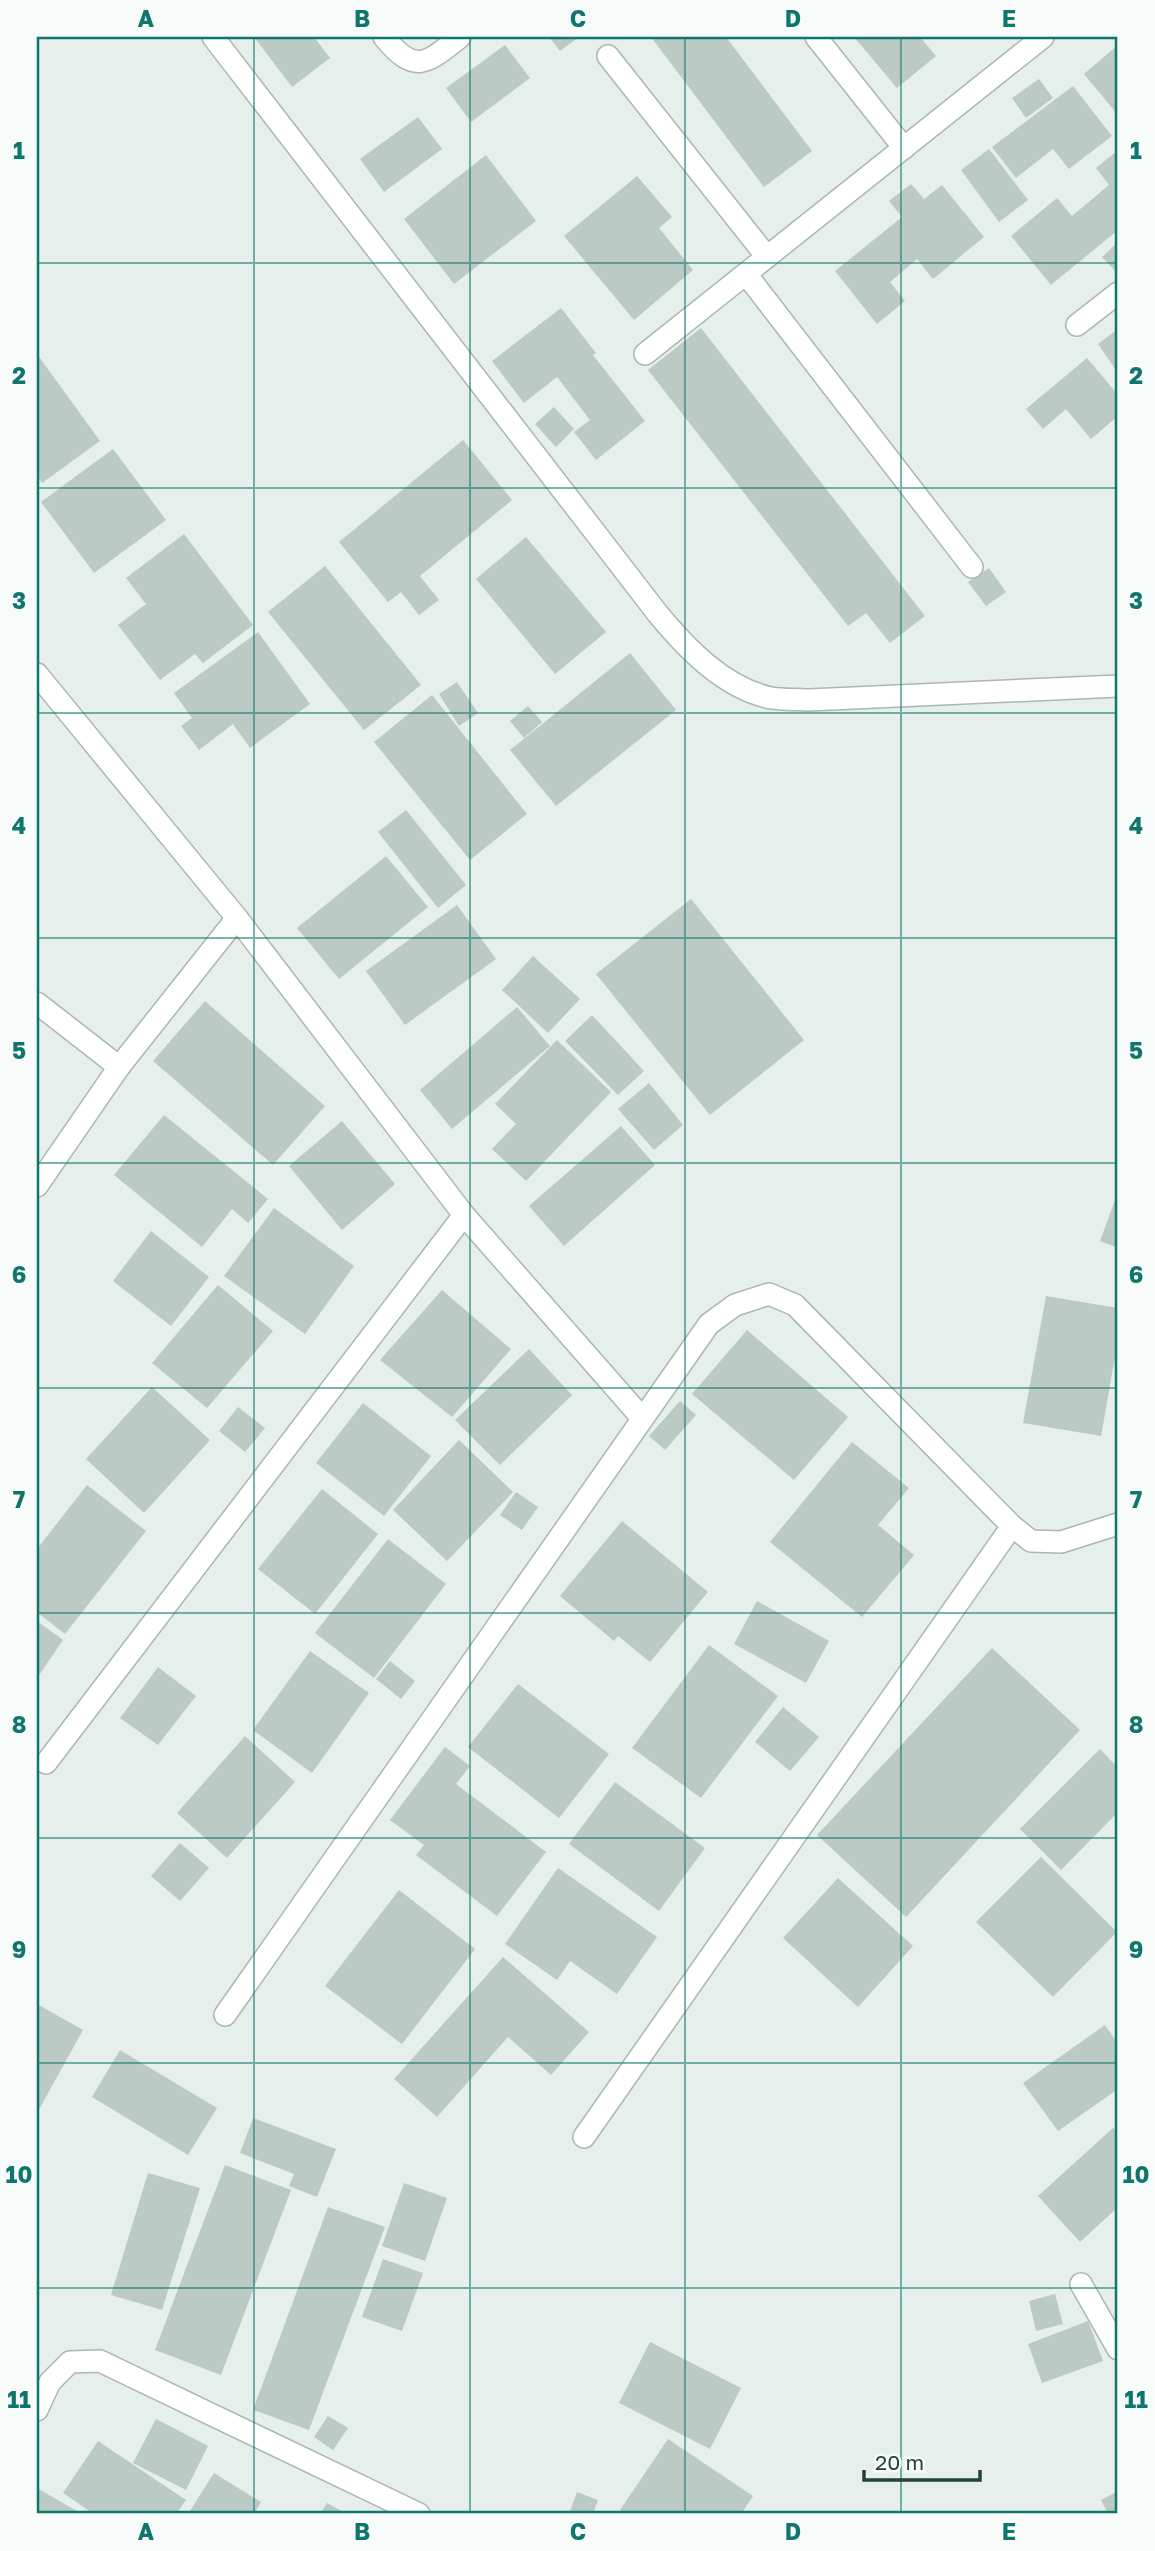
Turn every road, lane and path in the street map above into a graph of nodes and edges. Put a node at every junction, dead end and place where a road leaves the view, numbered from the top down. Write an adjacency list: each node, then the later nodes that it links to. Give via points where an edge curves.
1 (213, 37): 15 (street, via 658,614 709,667 770,698 809,700)
2 (384, 37): 3 (street, via 398,55 412,62 433,58)
3 (460, 37)
4 (816, 37): 7 (street)
5 (1043, 37): 7 (street)
6 (608, 57): 8 (street)
7 (904, 148): 8 (street)
8 (767, 257): 9 (street)
9 (746, 274): 12 (street); 13 (street)
10 (1118, 293): 11 (street)
11 (1077, 325)
12 (645, 354)
13 (972, 567)
14 (37, 674): 16 (street)
15 (1118, 686)
16 (237, 918): 18 (street); 20 (street)
17 (37, 1003): 18 (street)
18 (119, 1067): 19 (street)
19 (37, 1186)
20 (464, 1214): 21 (street); 24 (street)
21 (642, 1418): 23 (street, via 709,1324 735,1305 769,1294 795,1305); 25 (street)
22 (1118, 1524): 23 (street, via 1061,1542 1031,1541)
23 (1012, 1526): 26 (street)
24 (46, 1763)
25 (225, 2015)
26 (584, 2137)
27 (1082, 2284): 28 (street)
28 (1118, 2349)
29 (37, 2410): 30 (street, via 50,2382 70,2362 100,2361)
30 (393, 2508): 31 (street)
31 (419, 2514)

